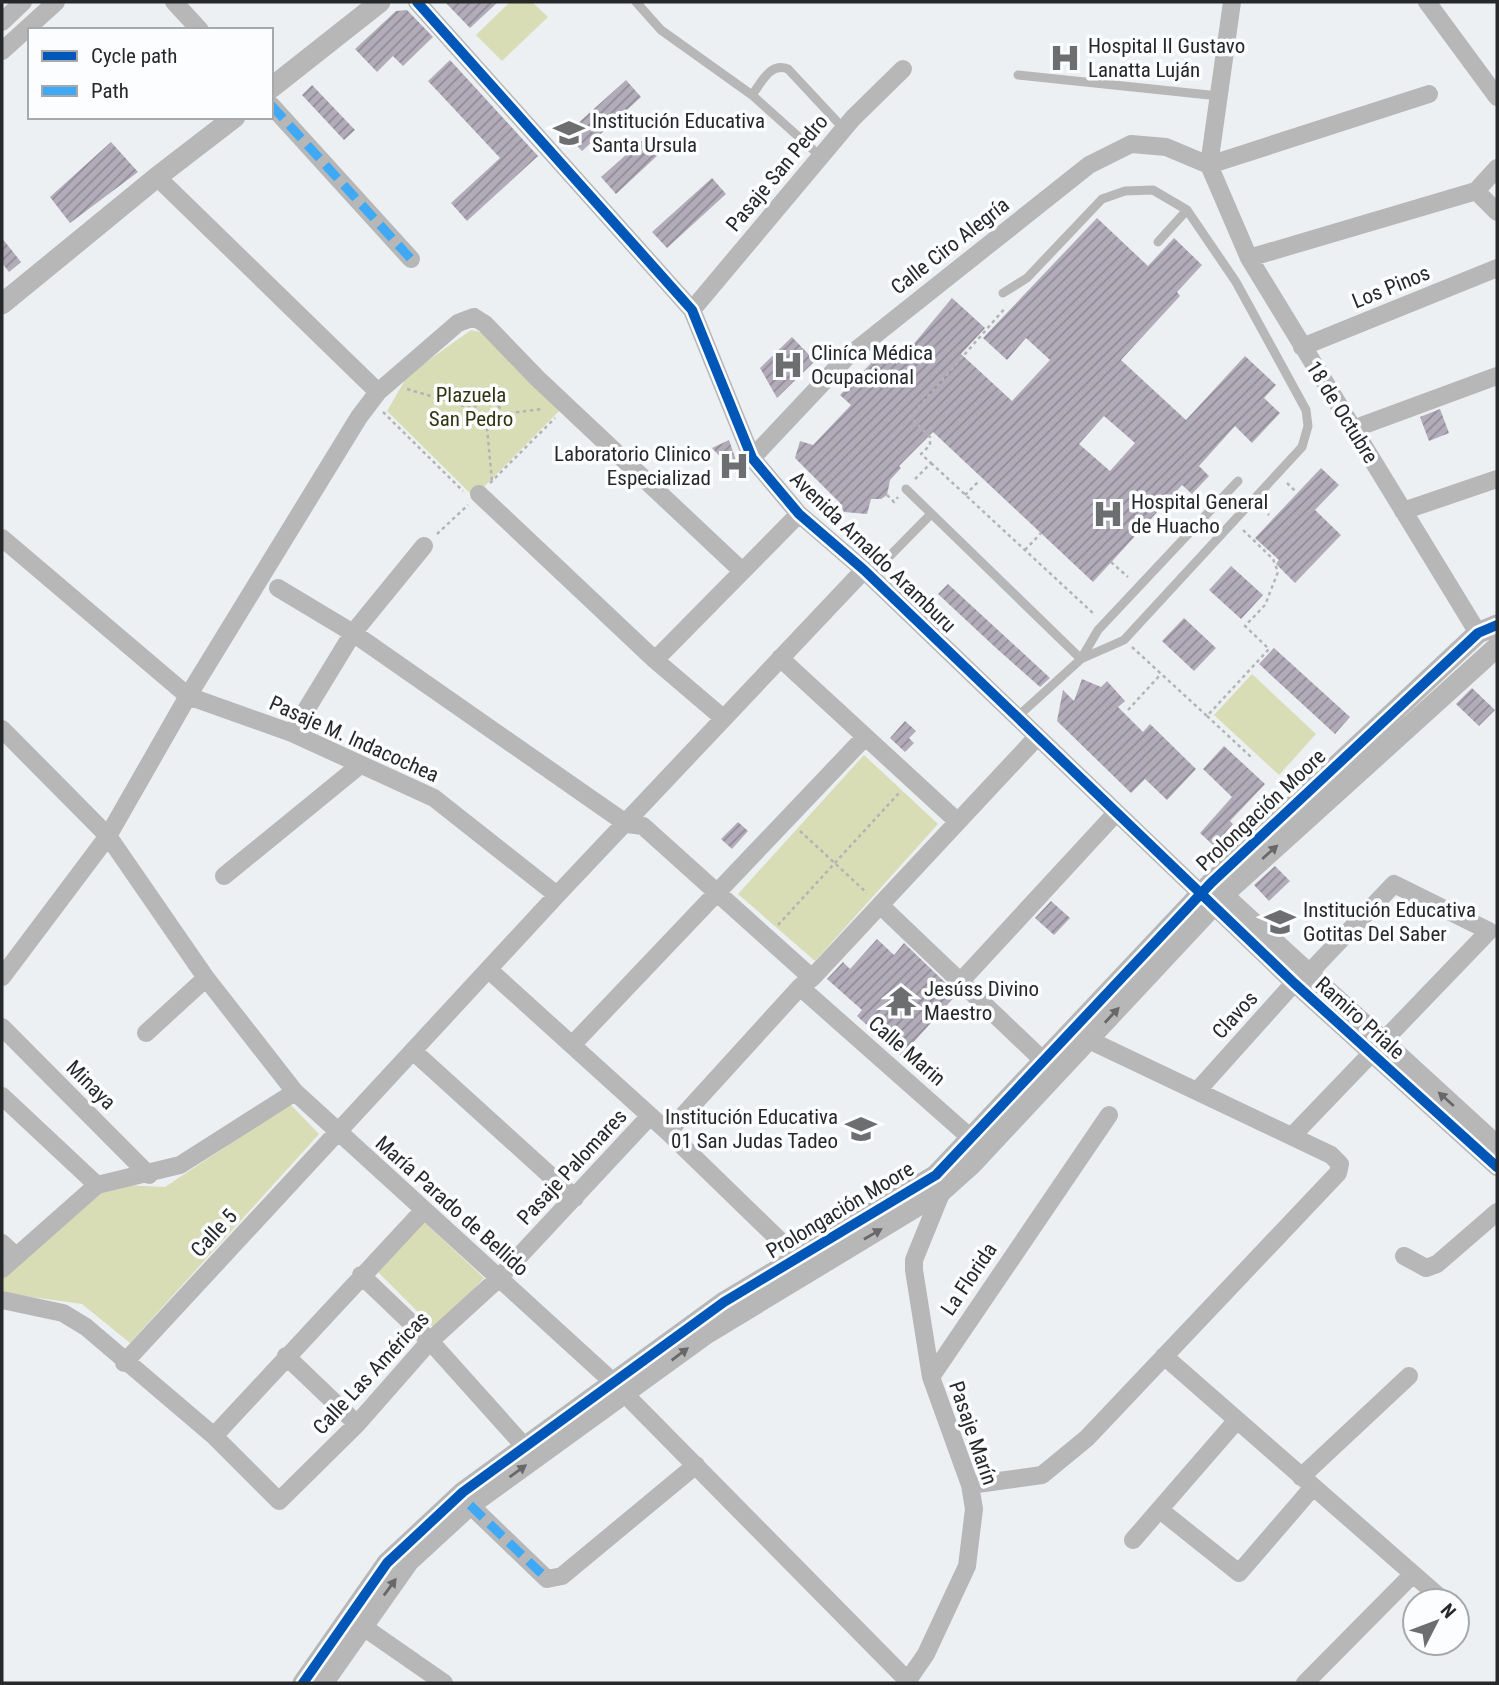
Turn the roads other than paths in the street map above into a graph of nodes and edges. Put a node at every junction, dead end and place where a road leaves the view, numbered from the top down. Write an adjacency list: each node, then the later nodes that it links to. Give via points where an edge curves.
1 (23, 2): 9 (street)
2 (56, 2): 11 (street)
3 (174, 2): 10 (street)
4 (380, 2): 14 (street)
5 (417, 2): 35 (street, Avenida Arnaldo Aramburu)
6 (636, 2): 16 (lane, via 661,30)
7 (1232, 2): 17 (street)
8 (1427, 2): 18 (street)
9 (2, 22)
10 (198, 28)
11 (2, 51)
12 (903, 69): 21 (street, Pasaje San Pedro)
13 (1018, 75): 17 (lane)
14 (273, 86)
15 (1429, 94): 23 (street)
16 (752, 95): 21 (lane, via 771,69 780,66); 22 (lane)
17 (1219, 96): 23 (street)
18 (1497, 97)
19 (273, 107): 31 (street)
20 (232, 119): 25 (street)
21 (844, 129): 22 (street, Pasaje San Pedro)
22 (820, 156): 35 (street, Pasaje San Pedro)
23 (1209, 165): 30 (street, 18 de Octubre); 40 (street, Calle Ciro Alegría, via 1166,147 1131,144 1089,165 846,358)
24 (1497, 168): 26 (street)
25 (157, 177): 34 (street); 38 (street)
26 (1476, 191): 28 (street); 30 (street)
27 (1187, 210): 29 (lane); 33 (lane, via 1153,190 1125,191 1102,199 1027,278); 58 (lane, via 1236,282 1306,410 1308,426 1302,447 1124,640)
28 (1497, 212)
29 (1158, 242)
30 (1250, 258): 36 (street, 18 de Octubre)
31 (411, 259)
32 (1497, 268): 36 (street, Los Pinos)
33 (1003, 293)
34 (2, 304)
35 (692, 310): 40 (street, Avenida Arnaldo Aramburu)
36 (1302, 348): 39 (street, 18 de Octubre)
37 (1497, 376): 39 (street)
38 (375, 396): 50 (street, via 458,323 474,317); 60 (street)
39 (1353, 429): 45 (street, 18 de Octubre)
40 (752, 458): 46 (street, Avenida Arnaldo Aramburu)
41 (1497, 478): 45 (street)
42 (1238, 481): 58 (lane, via 1104,623)
43 (906, 489): 47 (lane)
44 (481, 492): 59 (street)
45 (1403, 511): 55 (street, 18 de Octubre)
46 (799, 513): 50 (street); 51 (street, Avenida Arnaldo Aramburu)
47 (931, 514): 51 (lane); 58 (lane)
48 (2, 538): 60 (street)
49 (424, 546): 54 (street)
50 (741, 570): 59 (street)
51 (867, 573): 57 (street, Calle 5); 62 (street, Avenida Arnaldo Aramburu)
52 (278, 588): 54 (street, Calle Marin)
53 (1497, 625): 55 (street, Prolongación Moore)
54 (354, 633): 64 (street); 70 (street, Calle Marin)
55 (1478, 634): 56 (street, 18 de Octubre); 74 (street, Prolongación Moore)
56 (1495, 651): 74 (street, Prolongación Moore, one-way to 56)
57 (780, 658): 61 (street, Calle 5); 65 (street)
58 (1081, 659): 62 (lane)
59 (655, 660): 61 (street)
60 (188, 696): 64 (street, Pasaje M. Indacochea); 71 (street)
61 (723, 718): 70 (street, Calle 5)
62 (1016, 718): 66 (street, Avenida Arnaldo Aramburu)
63 (4, 733): 71 (street, María Parado de Bellido)
64 (292, 733): 67 (street, Pasaje M. Indacochea)
65 (865, 737): 69 (street); 73 (street)
66 (1037, 737): 68 (street, Avenida Arnaldo Aramburu); 69 (street)
67 (360, 765): 72 (street); 75 (street, Pasaje M. Indacochea, via 434,798)
68 (1116, 813): 74 (street, Avenida Arnaldo Aramburu); 81 (street)
69 (957, 821): 76 (street)
70 (627, 824): 73 (street, Calle Marin, via 643,826); 75 (street, Calle 5)
71 (108, 836): 78 (street); 79 (street, María Parado de Bellido)
72 (224, 876)
73 (718, 894): 82 (street, Calle Marin, via 766,937); 86 (street)
74 (1212, 894): 80 (street, Ramiro Priale); 85 (street, Prolongación Moore, one-way to 74); 89 (street, Prolongación Moore)
75 (557, 895): 77 (street, Calle 5)
76 (880, 905): 81 (street); 82 (street)
77 (489, 970): 86 (street); 88 (street, Calle 5)
78 (2, 977)
79 (206, 978): 84 (street); 91 (street, María Parado de Bellido)
80 (1301, 979): 87 (street, Ramiro Priale); 87 (street, Clavos, via 1394,884 1489,931); 90 (street, Clavos)
81 (961, 981): 89 (street)
82 (806, 982): 95 (street); 98 (street, Calle Marin)
83 (2, 1027): 101 (street, Minaya)
84 (146, 1033)
85 (1089, 1040): 89 (street, Prolongación Moore); 90 (street)
86 (572, 1045): 94 (street)
87 (1377, 1048): 97 (street); 99 (street, Ramiro Priale, one-way to 87); 100 (street, Ramiro Priale)
88 (413, 1051): 96 (street, Calle 5); 104 (street)
89 (1050, 1067): 98 (street, Prolongación Moore)
90 (1198, 1090): 97 (street)
91 (295, 1093): 96 (street, María Parado de Bellido); 101 (street, via 180,1165)
92 (2, 1096): 103 (street)
93 (1109, 1115): 120 (street, La Florida)
94 (650, 1116): 95 (street); 104 (street, Pasaje Palomares)
95 (668, 1132): 110 (street)
96 (338, 1133): 105 (street, María Parado de Bellido); 118 (street, Calle 5)
97 (1293, 1135): 117 (street, via 1331,1155 1340,1164 1338,1173)
98 (978, 1144): 102 (street, Prolongación Moore)
99 (1497, 1144)
100 (1497, 1167)
101 (149, 1175): 103 (street)
102 (939, 1183): 110 (street, Prolongación Moore); 120 (street, Pasaje Marín, via 914,1260)
103 (97, 1185): 108 (street)
104 (575, 1198): 113 (street, Pasaje Palomares)
105 (423, 1211): 112 (street); 113 (street, María Parado de Bellido)
106 (1497, 1212): 109 (street, via 1437,1264 1426,1268)
107 (2, 1242): 108 (street)
108 (16, 1256): 111 (street)
109 (1404, 1256)
110 (804, 1264): 121 (street, Prolongación Moore, via 724,1301)
111 (2, 1269)
112 (361, 1275): 115 (street); 116 (street)
113 (498, 1279): 115 (street, Calle Las Américas); 121 (street, María Parado de Bellido)
114 (2, 1300): 118 (street, via 63,1313 86,1327)
115 (430, 1341): 123 (street, Calle Las Américas); 125 (street)
116 (285, 1356): 123 (street); 124 (street)
117 (1164, 1356): 122 (street); 128 (street, via 1057,1466 1042,1475)
118 (124, 1363): 124 (street)
119 (1409, 1376): 127 (street)
120 (930, 1377): 128 (street, Pasaje Marín)
121 (620, 1389): 125 (street, Prolongación Moore); 126 (street, María Parado de Bellido); 129 (street, Prolongación Moore, one-way to 121)
122 (1237, 1420): 127 (street); 130 (street)
123 (357, 1424): 124 (street, Calle Las Américas, via 279,1501)
124 (214, 1436)
125 (524, 1446): 135 (street, Prolongación Moore, via 463,1492 387,1563)
126 (696, 1465): 129 (street, via 562,1576 547,1579); 138 (street, María Parado de Bellido)
127 (1307, 1482): 130 (street, via 1239,1573); 132 (street)
128 (970, 1485): 138 (street, Pasaje Marín, via 973,1537 967,1566)
129 (470, 1505): 134 (street, Prolongación Moore, one-way to 129, via 409,1561)
130 (1160, 1510): 131 (street)
131 (1133, 1541)
132 (1412, 1574): 133 (street); 139 (street)
133 (1427, 1587)
134 (362, 1626): 136 (street, Prolongación Moore); 137 (street)
135 (303, 1683)
136 (323, 1683)
137 (443, 1683)
138 (908, 1683)
139 (1304, 1683)

